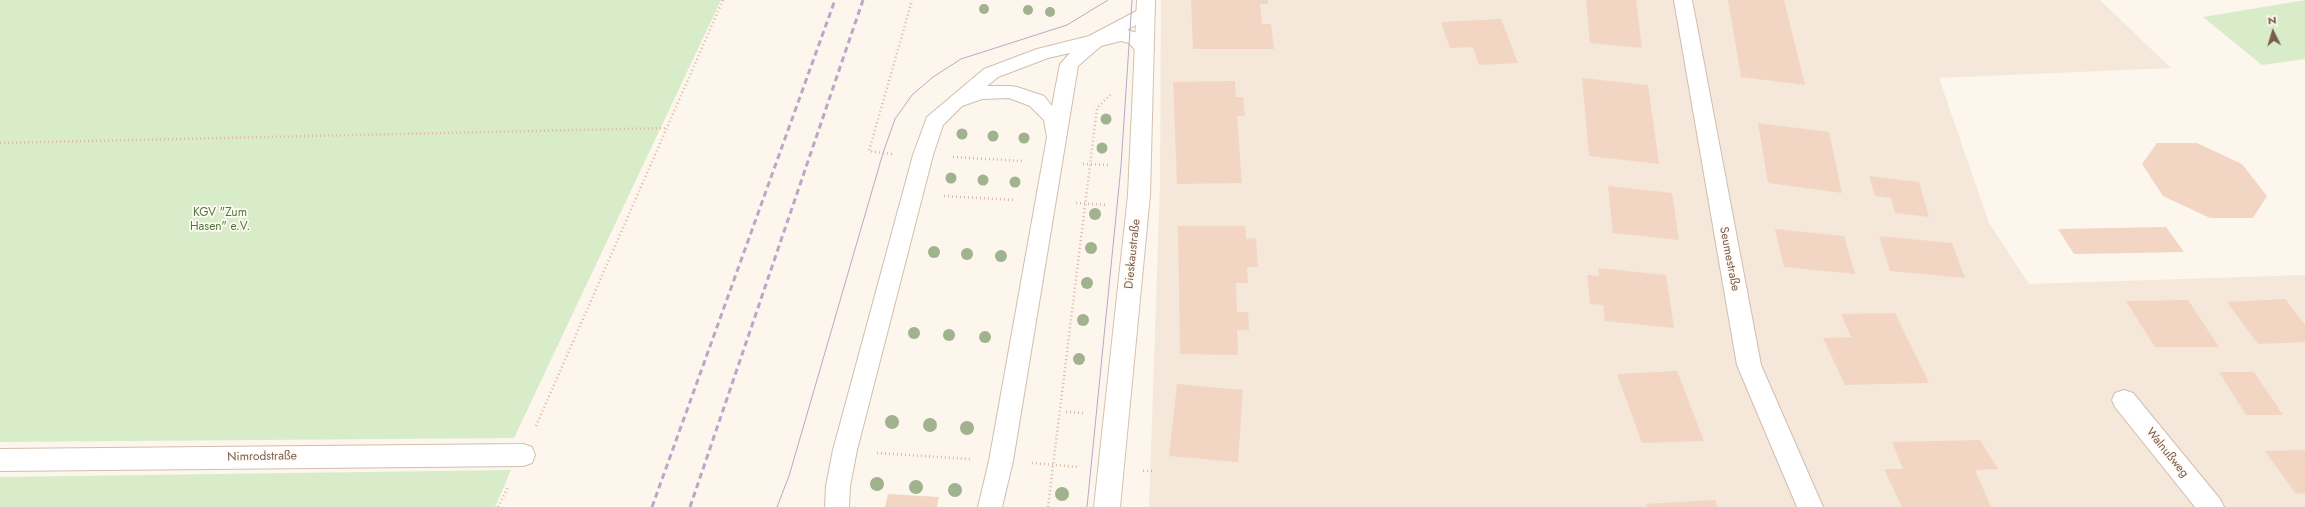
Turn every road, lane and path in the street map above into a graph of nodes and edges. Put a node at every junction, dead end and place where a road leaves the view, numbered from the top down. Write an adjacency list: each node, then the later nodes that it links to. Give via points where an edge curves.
1 (723, 0): 9 (path)
2 (912, 0): 12 (path, via 869,151)
3 (1683, 0): 39 (street, Seumestraße, via 1749,365)
4 (1146, 6): 5 (lane); 6 (street, Dieskaustraße)
5 (1096, 40): 6 (lane, via 1121,36 1135,38); 8 (lane, via 1043,53 991,73); 10 (lane, via 1070,64)
6 (1145, 50): 7 (street, Dieskaustraße)
7 (1145, 72): 16 (path, via 1114,90 1097,108); 38 (street, Dieskaustraße, via 1139,195)
8 (953, 104): 10 (lane, via 980,93 1010,92 1037,101 1053,118); 35 (lane, via 934,122 923,155 845,450)
9 (665, 128): 11 (path); 27 (path)
10 (1057, 139): 36 (lane, via 1001,461)
11 (0, 143)
12 (894, 154)
13 (946, 156): 14 (path)
14 (1030, 161)
15 (1079, 164): 16 (path)
16 (1090, 164): 17 (path); 21 (path)
17 (1112, 166)
18 (936, 195): 19 (path)
19 (1023, 200)
20 (1069, 203): 21 (path)
21 (1085, 204): 22 (path, via 1107,205); 31 (path)
22 (1106, 213)
23 (2124, 400): 40 (street, Walnußweg)
24 (1085, 405): 25 (path, via 1084,413)
25 (1066, 412)
26 (872, 453): 29 (path)
27 (523, 455): 28 (street, Nimrodstraße)
28 (0, 460)
29 (974, 460)
30 (1028, 463): 31 (path)
31 (1054, 465): 32 (path); 37 (path)
32 (1079, 467)
33 (1143, 470): 34 (path)
34 (1152, 471)
35 (837, 507)
36 (990, 507)
37 (1048, 507)
38 (1107, 507)
39 (1810, 507)
40 (2211, 507)

